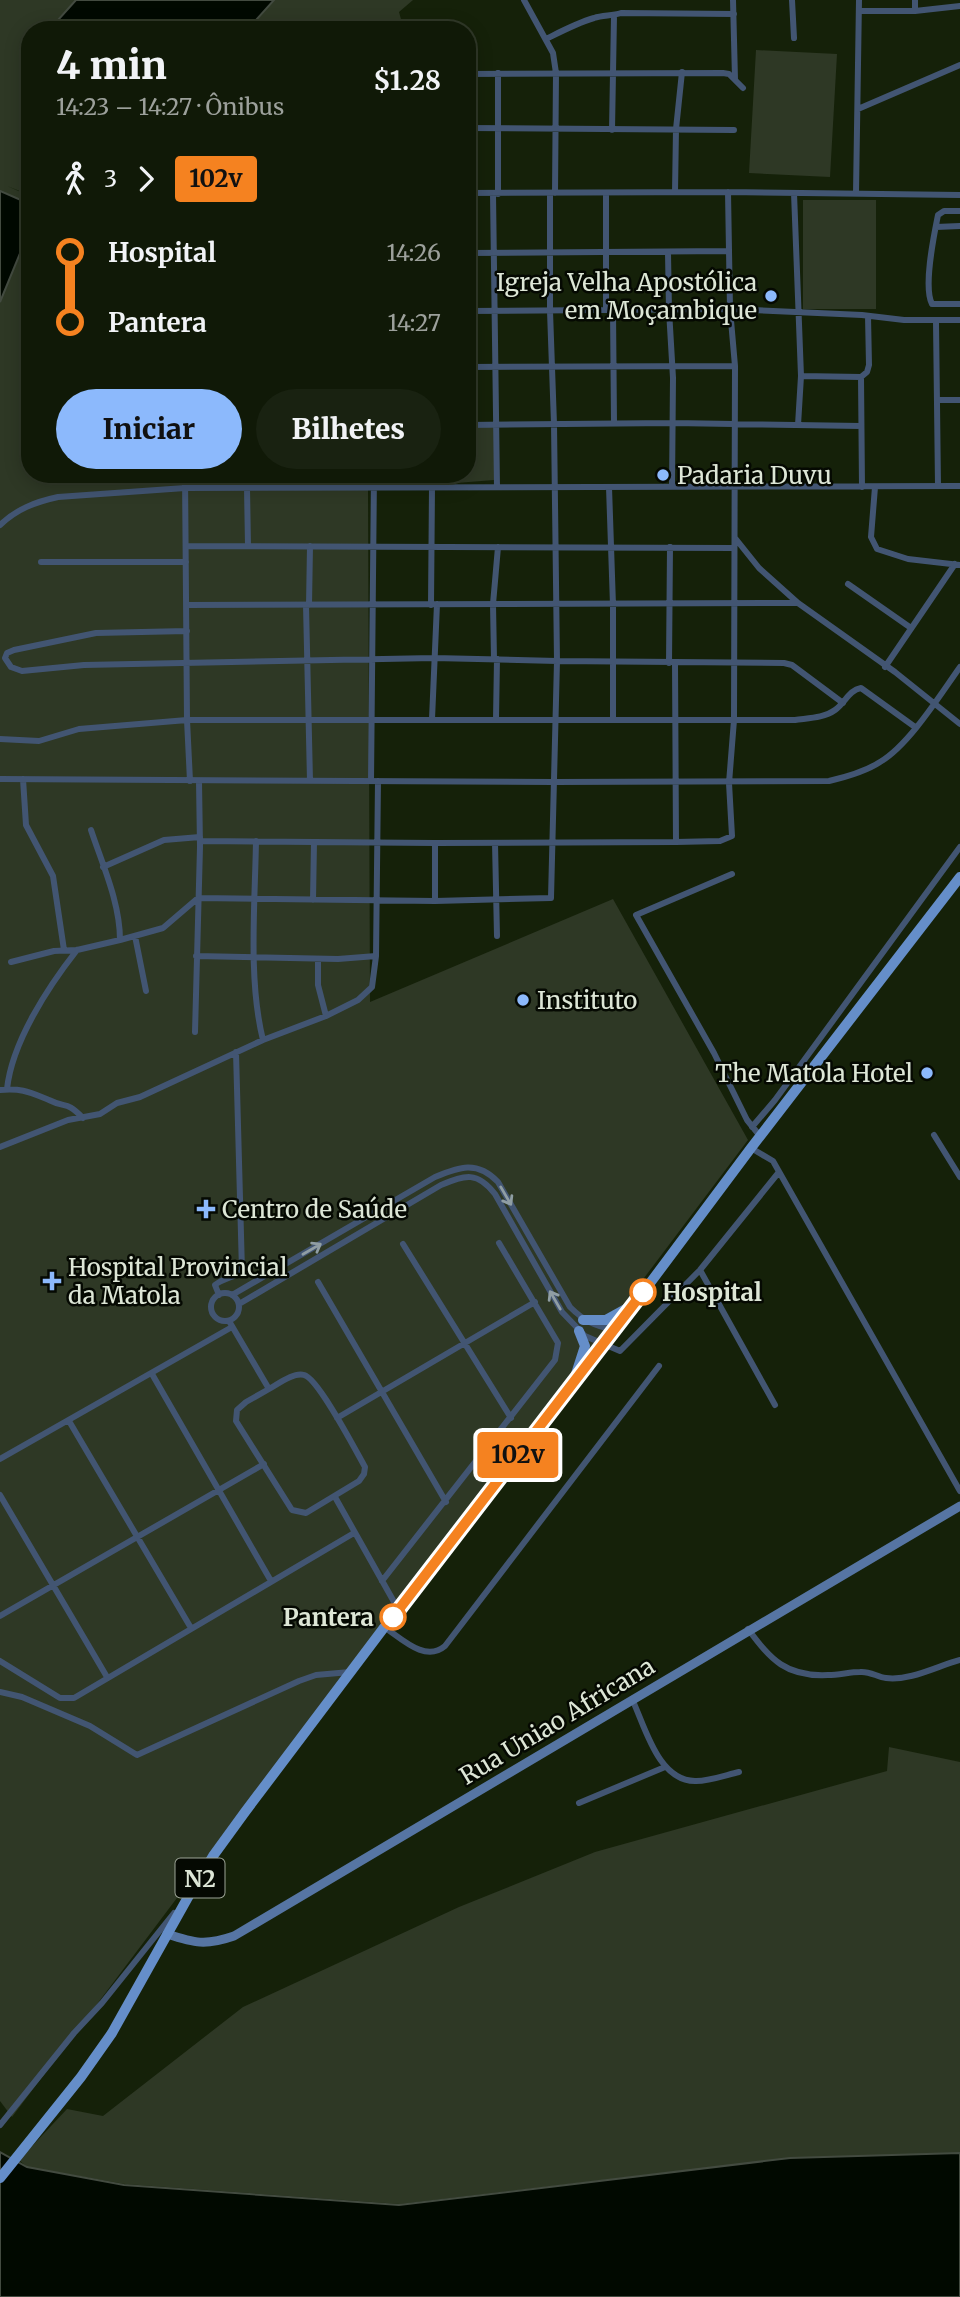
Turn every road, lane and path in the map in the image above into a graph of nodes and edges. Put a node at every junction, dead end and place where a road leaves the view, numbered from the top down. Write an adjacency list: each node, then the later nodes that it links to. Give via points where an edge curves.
1 (524, 0): 11 (street)
2 (733, 0): 9 (street)
3 (792, 0): 12 (street)
4 (859, 0): 7 (street)
5 (915, 0): 8 (street)
6 (960, 6): 8 (street)
7 (859, 11): 8 (street); 21 (street)
8 (915, 11)
9 (734, 14): 10 (street); 19 (street)
10 (614, 16): 11 (street, via 596,17); 14 (street)
11 (547, 38): 17 (street)
12 (794, 38)
13 (960, 65): 21 (street)
14 (612, 71): 15 (street); 17 (street); 26 (street)
15 (682, 72): 19 (street, via 723,73); 25 (street)
16 (498, 73): 17 (street); 18 (street); 23 (street)
17 (556, 73): 24 (street)
18 (476, 74)
19 (734, 79): 20 (street)
20 (743, 88)
21 (858, 109): 34 (street)
22 (476, 128): 23 (street)
23 (499, 128): 24 (street); 35 (street)
24 (556, 129): 26 (street); 31 (street)
25 (676, 129): 26 (street); 27 (street); 28 (street)
26 (612, 130)
27 (734, 130)
28 (675, 192): 29 (street); 32 (street)
29 (728, 192): 33 (street); 40 (street)
30 (476, 193): 35 (street)
31 (553, 193): 32 (street); 35 (street); 43 (street)
32 (606, 193): 44 (street)
33 (794, 193): 34 (street); 53 (street)
34 (856, 193): 36 (street)
35 (495, 194): 42 (street)
36 (960, 195)
37 (960, 211): 39 (street, via 943,211)
38 (960, 226): 39 (street)
39 (936, 227): 46 (street, via 929,300 932,304)
40 (729, 251): 45 (street); 47 (street)
41 (476, 253): 42 (street)
42 (493, 253): 43 (street); 48 (street)
43 (550, 253): 44 (street); 52 (street)
44 (606, 253): 45 (street); 49 (street)
45 (668, 253): 50 (street)
46 (960, 304)
47 (730, 309): 50 (street); 53 (street); 58 (street)
48 (493, 310): 51 (street); 52 (street); 57 (street)
49 (610, 310): 50 (street); 52 (street); 62 (street)
50 (669, 310): 60 (street)
51 (476, 311)
52 (550, 311): 61 (street)
53 (797, 312): 54 (street); 63 (street)
54 (868, 316): 56 (street); 64 (street, via 869,365)
55 (960, 320): 56 (street)
56 (936, 321): 65 (street)
57 (495, 366): 59 (street); 61 (street); 71 (street)
58 (736, 366): 60 (street); 73 (street)
59 (476, 367)
60 (673, 367): 62 (street); 68 (street)
61 (552, 368): 62 (street); 69 (street)
62 (614, 368): 67 (street)
63 (801, 376): 64 (street); 72 (street)
64 (861, 377): 74 (street)
65 (938, 400): 66 (street); 83 (street)
66 (960, 400)
67 (614, 423): 68 (street); 69 (street)
68 (673, 423): 73 (street); 80 (street)
69 (554, 424): 71 (street); 87 (street)
70 (476, 425): 71 (street)
71 (496, 425): 86 (street)
72 (798, 425): 73 (street); 74 (street)
73 (735, 426): 89 (street)
74 (861, 426): 81 (street)
75 (185, 483): 90 (street)
76 (309, 483): 85 (street)
77 (375, 483): 78 (street)
78 (375, 486): 79 (street); 85 (street); 97 (street)
79 (432, 486): 86 (street); 100 (street)
80 (672, 486): 88 (street); 89 (street)
81 (862, 486): 82 (street); 89 (street)
82 (875, 486): 83 (street); 106 (street, via 871,537 877,549 908,559)
83 (938, 486): 84 (street)
84 (960, 486)
85 (309, 487): 91 (street)
86 (497, 487): 87 (street)
87 (554, 487): 88 (street); 98 (street)
88 (609, 487): 99 (street)
89 (733, 487): 93 (street)
90 (185, 488): 91 (street); 92 (street, via 42,500); 94 (street)
91 (247, 488): 95 (street)
92 (0, 526)
93 (733, 536): 103 (street); 108 (street, via 759,568)
94 (186, 546): 95 (street); 105 (street)
95 (248, 546): 96 (street)
96 (310, 546): 97 (street); 113 (street)
97 (374, 546): 100 (street); 114 (street)
98 (554, 546): 99 (street); 101 (street); 115 (street)
99 (612, 546): 102 (street); 116 (street)
100 (432, 547): 101 (street); 109 (street)
101 (498, 547): 110 (street)
102 (670, 547): 103 (street); 117 (street)
103 (734, 548): 111 (street)
104 (41, 562): 105 (street)
105 (187, 562): 112 (street)
106 (958, 564): 118 (street)
107 (848, 584): 118 (street)
108 (799, 603): 111 (street); 129 (street)
109 (434, 604): 110 (street); 114 (street); 120 (street)
110 (493, 604): 115 (street); 121 (street)
111 (733, 604): 117 (street); 128 (street)
112 (187, 605): 113 (street); 119 (street)
113 (307, 605): 114 (street); 123 (street)
114 (372, 605): 122 (street)
115 (556, 605): 116 (street); 124 (street)
116 (613, 605): 117 (street); 125 (street)
117 (670, 605): 127 (street)
118 (911, 628): 129 (street)
119 (187, 631): 126 (street); 126 (street, via 96,633 14,650 5,658 11,667 22,671)
120 (434, 658): 121 (street); 122 (street); 134 (street)
121 (495, 659): 124 (street); 135 (street)
122 (372, 660): 123 (street); 133 (street)
123 (308, 661): 126 (street); 140 (street)
124 (557, 662): 125 (street); 136 (street)
125 (614, 662): 127 (street); 137 (street)
126 (187, 663): 139 (street)
127 (672, 663): 128 (street); 138 (street)
128 (734, 663): 131 (street, via 789,663); 141 (street)
129 (885, 667): 132 (street)
130 (960, 667): 132 (street)
131 (843, 703): 141 (street, via 821,716 796,720); 143 (street, via 853,690 861,688)
132 (935, 703): 142 (street); 143 (street)
133 (371, 719): 134 (street); 140 (street); 150 (street)
134 (432, 719): 135 (street)
135 (496, 719): 136 (street)
136 (556, 719): 137 (street); 151 (street)
137 (613, 719): 138 (street)
138 (675, 719): 141 (street); 152 (street)
139 (187, 720): 140 (street); 144 (street, via 79,729 39,741); 147 (street)
140 (310, 720): 149 (street)
141 (734, 720): 153 (street)
142 (960, 724)
143 (915, 727): 153 (street, via 880,762 847,777)
144 (0, 739)
145 (0, 779): 146 (street)
146 (23, 779): 147 (street); 176 (street, via 26,825 53,876)
147 (190, 780): 148 (street)
148 (199, 780): 149 (street); 155 (street)
149 (310, 781): 150 (street)
150 (374, 781): 151 (street); 158 (street)
151 (554, 782): 152 (street); 159 (street)
152 (675, 782): 153 (street); 160 (street)
153 (729, 783): 160 (street, via 732,836 720,841)
154 (91, 830): 164 (street)
155 (200, 839): 156 (street); 164 (street, via 164,840); 167 (street)
156 (256, 841): 157 (street); 168 (street)
157 (314, 842): 158 (street); 169 (street)
158 (377, 842): 162 (street); 171 (street)
159 (553, 842): 160 (street); 161 (street); 170 (street, via 551,898)
160 (676, 842)
161 (495, 843): 162 (street); 170 (street)
162 (435, 844): 172 (street)
163 (960, 847): 190 (street)
164 (103, 867): 175 (street)
165 (732, 874): 190 (street, via 636,915)
166 (960, 877): 192 (main road, N2)
167 (198, 898): 168 (street); 173 (street, via 170,924); 178 (street)
168 (255, 900): 169 (street); 180 (street)
169 (313, 900): 171 (street)
170 (497, 900): 172 (street); 174 (street)
171 (375, 901): 172 (street); 179 (street)
172 (435, 901)
173 (135, 936): 175 (street); 183 (street)
174 (497, 936)
175 (120, 940): 177 (street)
176 (64, 950): 177 (street); 182 (street)
177 (77, 950): 188 (street, via 31,1021)
178 (196, 956): 180 (street); 185 (street)
179 (376, 956): 181 (street); 184 (street, via 369,992)
180 (255, 957): 181 (street); 186 (street, via 257,1017)
181 (318, 959): 184 (street, via 318,985)
182 (11, 962)
183 (146, 991)
184 (326, 1016): 186 (street)
185 (195, 1032)
186 (263, 1040): 187 (street)
187 (236, 1052): 189 (street); 201 (street, via 243,1271 215,1285)
188 (3, 1089): 189 (street, via 24,1089 69,1104)
189 (83, 1118): 193 (street)
190 (752, 1127): 192 (street)
191 (934, 1135): 196 (street)
192 (760, 1136): 194 (main road, N2)
193 (0, 1147)
194 (751, 1148): 195 (street, via 773,1161); 204 (main road, N2)
195 (779, 1172): 199 (street); 223 (street)
196 (960, 1177)
197 (499, 1243): 203 (street)
198 (403, 1244): 209 (street)
199 (699, 1269): 210 (street, via 624,1349); 216 (street)
200 (318, 1282): 215 (street)
201 (219, 1295): 202 (street); 206 (street, via 212,1310)
202 (232, 1295): 205 (street); 207 (street, one-way to 207, via 435,1177 456,1168 473,1168 488,1171 498,1182)
203 (535, 1302): 209 (street); 218 (street, via 558,1343 558,1352)
204 (635, 1303): 207 (main road, via 615,1317); 208 (main road, N2)
205 (239, 1304): 206 (street); 207 (street, one-way to 205, via 562,1312 495,1194 485,1182 462,1176)
206 (230, 1324): 212 (street); 214 (street)
207 (581, 1326): 208 (street); 210 (street); 213 (main road, via 584,1352)
208 (615, 1330): 210 (main road, N2)
209 (466, 1343): 215 (street); 218 (street)
210 (603, 1346): 213 (main road, N2)
211 (659, 1366): 235 (street, via 445,1646 422,1652)
212 (152, 1374): 219 (street); 222 (street)
213 (572, 1386): 233 (main road, N2)
214 (269, 1389): 217 (street, via 298,1374 307,1375); 221 (street, via 237,1410 236,1421)
215 (383, 1392): 217 (street); 226 (street)
216 (775, 1405)
217 (337, 1418): 225 (street, via 365,1467 359,1481)
218 (511, 1418): 226 (street)
219 (69, 1421): 220 (street); 229 (street)
220 (0, 1459)
221 (264, 1464): 222 (street); 225 (street, via 292,1510 306,1513)
222 (218, 1490): 229 (street); 230 (street)
223 (960, 1491)
224 (0, 1496): 232 (street)
225 (335, 1497): 228 (street)
226 (446, 1502): 231 (street)
227 (960, 1506): 237 (main road, Rua Uniao Africana)
228 (354, 1533): 230 (street); 231 (street)
229 (138, 1536): 232 (street); 236 (street)
230 (271, 1581): 236 (street)
231 (382, 1581): 233 (street)
232 (53, 1586): 234 (street); 241 (street)
233 (398, 1609): 235 (main road, N2)
234 (0, 1616)
235 (384, 1627): 240 (main road, N2)
236 (191, 1628): 241 (street)
237 (748, 1629): 238 (street, via 774,1661 814,1675 858,1671 897,1678); 243 (main road, Rua Uniao Africana)
238 (960, 1660)
239 (0, 1661): 241 (street, via 67,1700)
240 (351, 1672): 242 (street, via 299,1681 137,1755 90,1726); 247 (main road, N2, via 213,1856)
241 (107, 1678)
242 (0, 1692)
243 (632, 1699): 244 (street); 248 (main road, Rua Uniao Africana, via 234,1936 199,1944)
244 (665, 1767): 245 (street, via 697,1782); 246 (street)
245 (739, 1772)
246 (579, 1803)
247 (187, 1899): 248 (main road, N2); 249 (street)
248 (167, 1934): 250 (main road, N2, via 117,2026)
249 (1, 2124)
250 (0, 2178)

